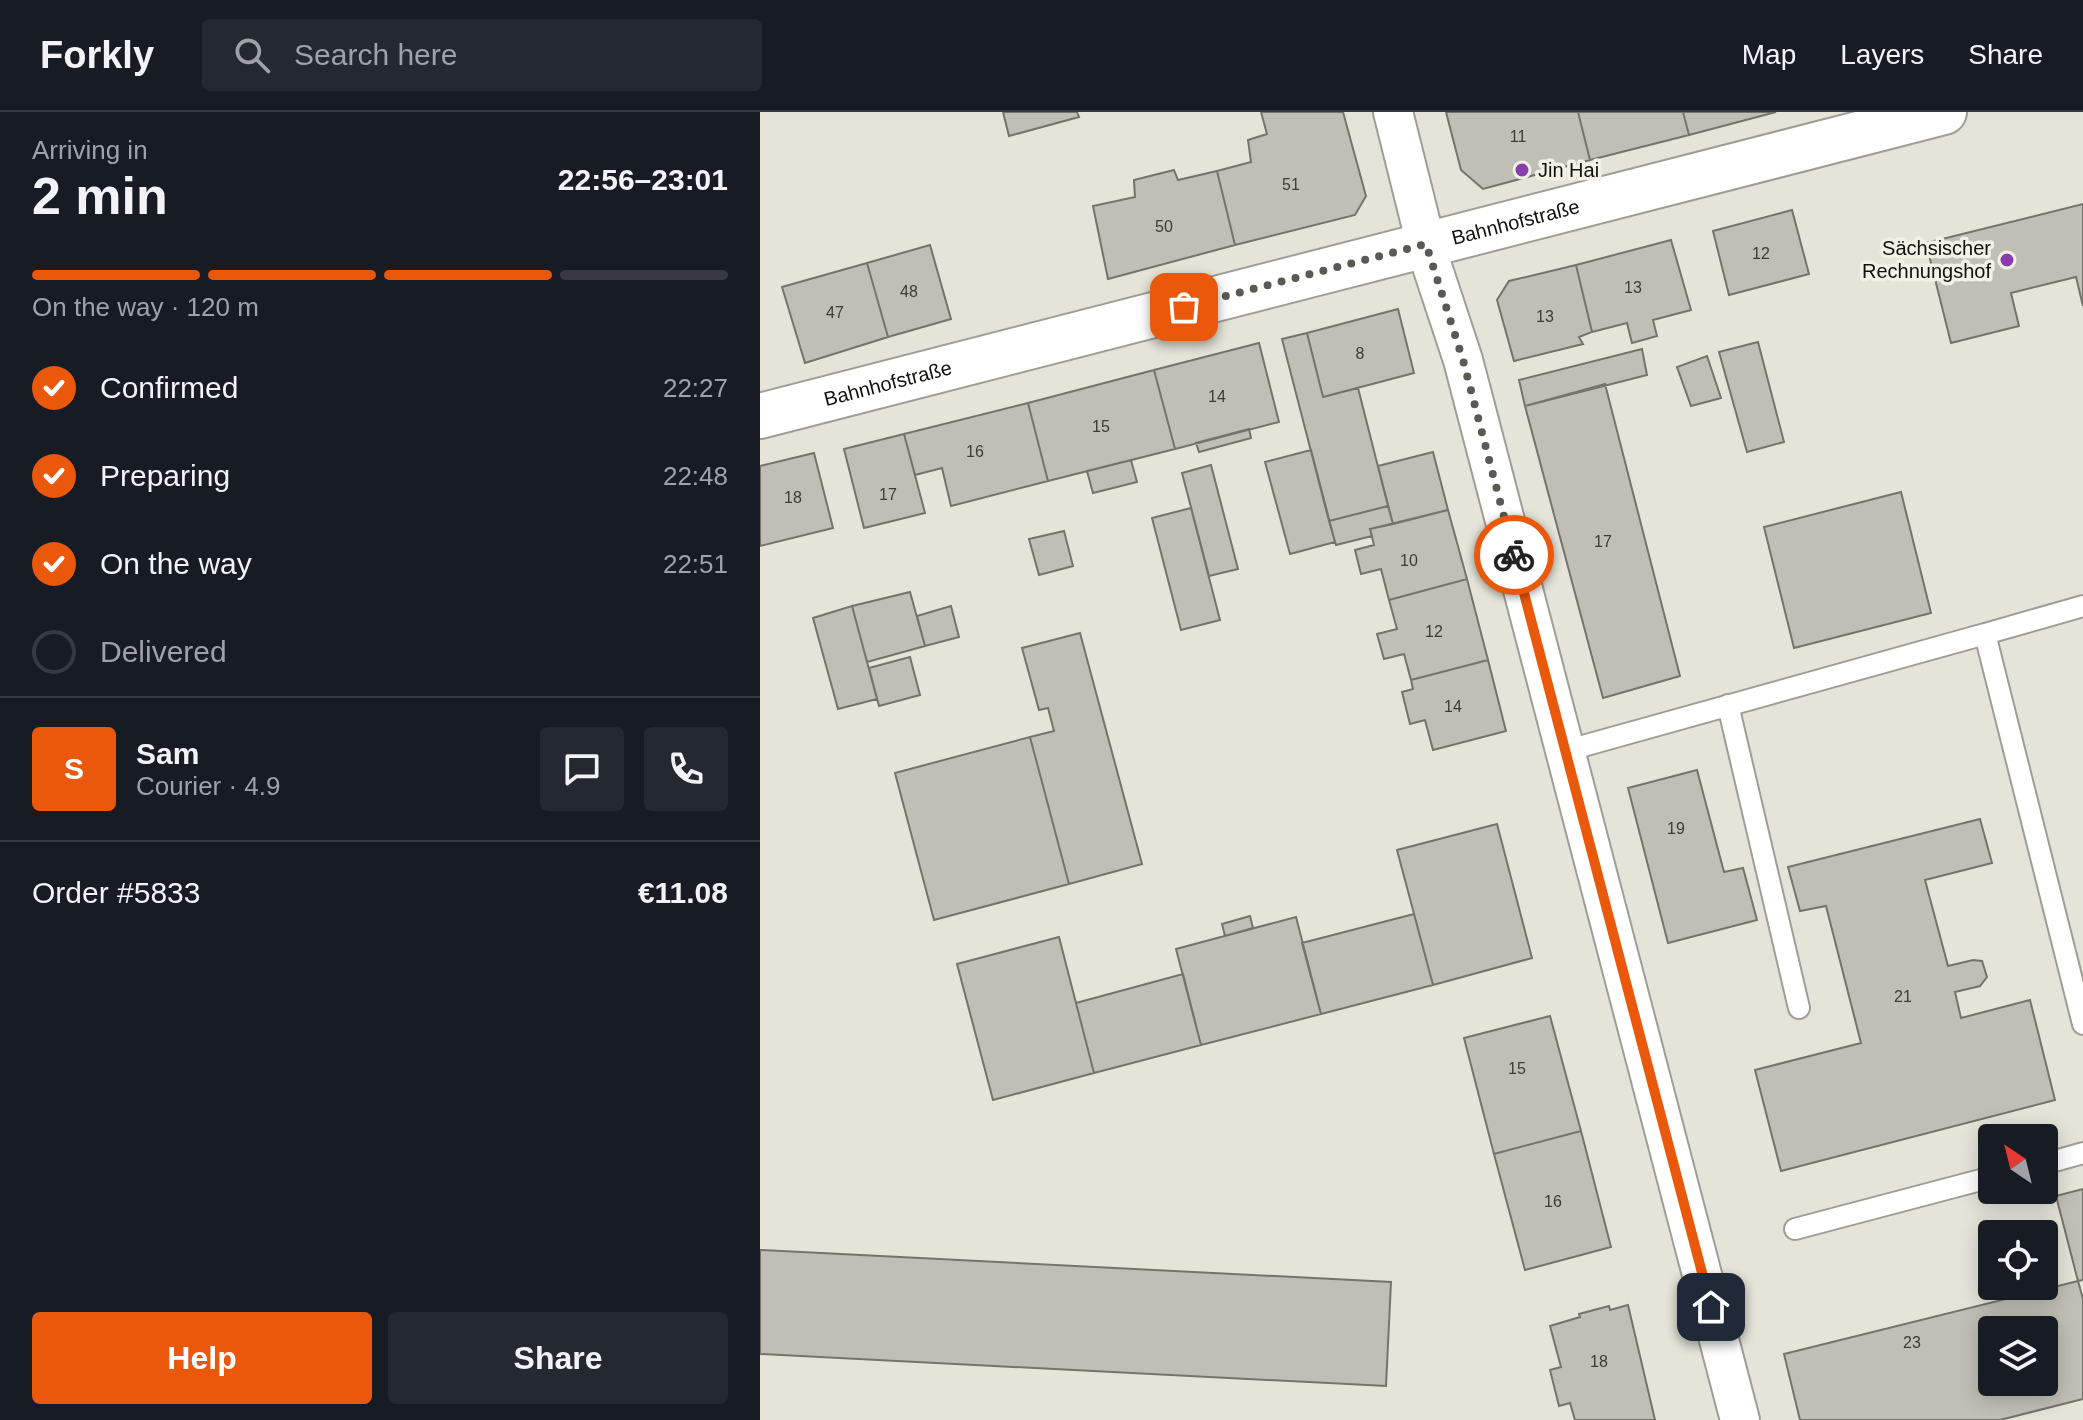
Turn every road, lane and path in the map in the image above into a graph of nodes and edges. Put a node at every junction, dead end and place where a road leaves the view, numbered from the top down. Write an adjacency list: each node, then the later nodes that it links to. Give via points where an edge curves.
1 (1393, 112): 3 (street)
2 (1944, 112): 3 (main road, Bahnhofstraße)
3 (1426, 244): 4 (main road, Bahnhofstraße); 8 (street, via 1463,360)
4 (760, 416)
5 (2083, 606): 6 (lane)
6 (1985, 634): 7 (lane); 10 (lane)
7 (1728, 705): 8 (lane); 9 (lane)
8 (1565, 751): 15 (street)
9 (1799, 1008)
10 (2083, 1024)
11 (2083, 1153): 12 (lane)
12 (2058, 1160)
13 (1978, 1181): 14 (lane)
14 (1795, 1229)
15 (1740, 1420)

